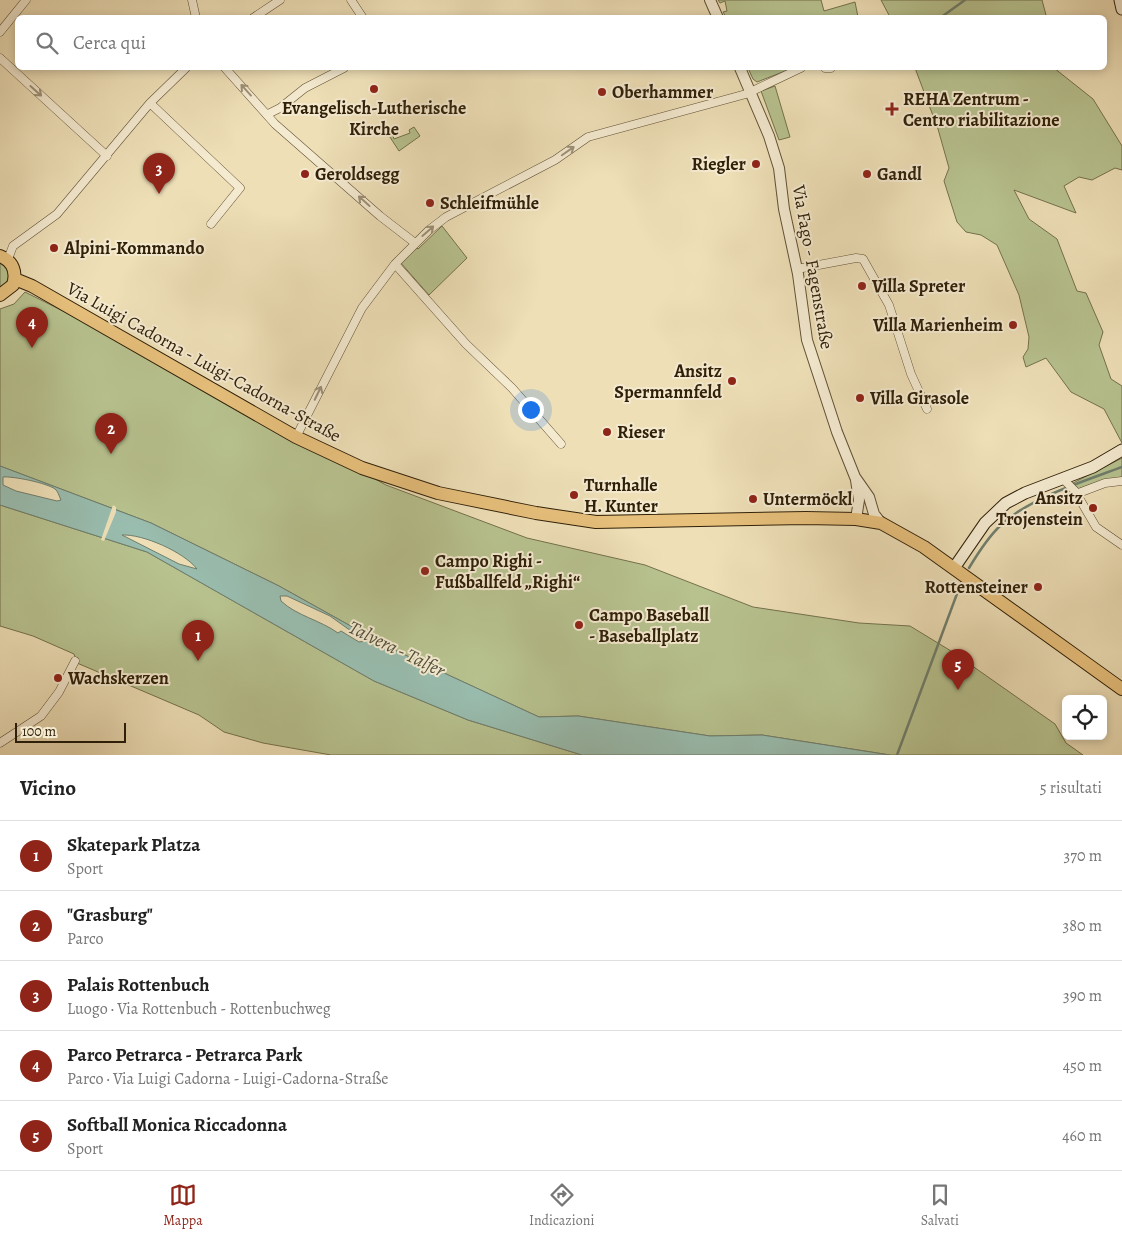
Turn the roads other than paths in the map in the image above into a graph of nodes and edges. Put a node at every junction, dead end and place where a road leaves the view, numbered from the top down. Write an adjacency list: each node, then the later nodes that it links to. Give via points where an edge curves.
1 (26, 0): 12 (street)
2 (192, 0): 8 (street)
3 (280, 0): 9 (street)
4 (351, 0): 10 (street)
5 (710, 0): 11 (street)
6 (1120, 0): 7 (main road)
7 (1122, 9)
8 (195, 15)
9 (258, 15)
10 (361, 15)
11 (717, 15)
12 (0, 32)
13 (0, 58): 22 (street, one-way to 22)
14 (184, 70): 20 (street)
15 (227, 70): 21 (street, one-way to 15)
16 (340, 70): 21 (street, via 305,88)
17 (741, 70): 19 (street, Via Fago - Fagenstraße)
18 (797, 70): 19 (street)
19 (750, 92): 24 (street, one-way to 19, via 446,217 555,160 588,137); 27 (street, Via Fago - Fagenstraße, via 770,136 779,168 785,216)
20 (150, 103): 22 (street); 23 (street, via 240,188)
21 (268, 114): 24 (street, one-way to 21, via 315,160)
22 (108, 156): 25 (street, via 57,214 13,246)
23 (211, 224)
24 (415, 243): 26 (street)
25 (4, 258): 28 (main road, via 13,266)
26 (395, 264): 31 (street, one-way to 26, via 357,316); 32 (street)
27 (797, 269): 30 (street, via 863,259 889,305 911,374); 34 (street, Via Fago - Fagenstraße, via 807,340 836,432)
28 (15, 279): 29 (main road); 31 (main road, Via Luigi Cadorna - Luigi-Cadorna-Straße)
29 (0, 295)
30 (927, 409)
31 (296, 437): 38 (main road, Via Luigi Cadorna - Luigi-Cadorna-Straße, via 362,468 438,493 596,522)
32 (561, 444)
33 (1122, 450): 35 (main road)
34 (855, 476): 38 (street, Via Fago - Fagenstraße, via 859,500); 39 (street, Via Fago - Fagenstraße)
35 (1065, 481): 37 (street); 41 (main road, via 1025,493 998,510 977,533)
36 (1122, 481): 37 (street)
37 (1075, 492): 40 (street, via 1096,527)
38 (856, 519): 39 (main road, Via Luigi Cadorna - Luigi-Cadorna-Straße)
39 (881, 523): 41 (main road, Via Luigi Cadorna - Luigi-Cadorna-Straße, via 904,534)
40 (1122, 545)
41 (954, 568): 43 (main road, Via Luigi Cadorna - Luigi-Cadorna-Straße)
42 (75, 661): 44 (street, via 59,692 41,716)
43 (1122, 689)
44 (0, 743)

